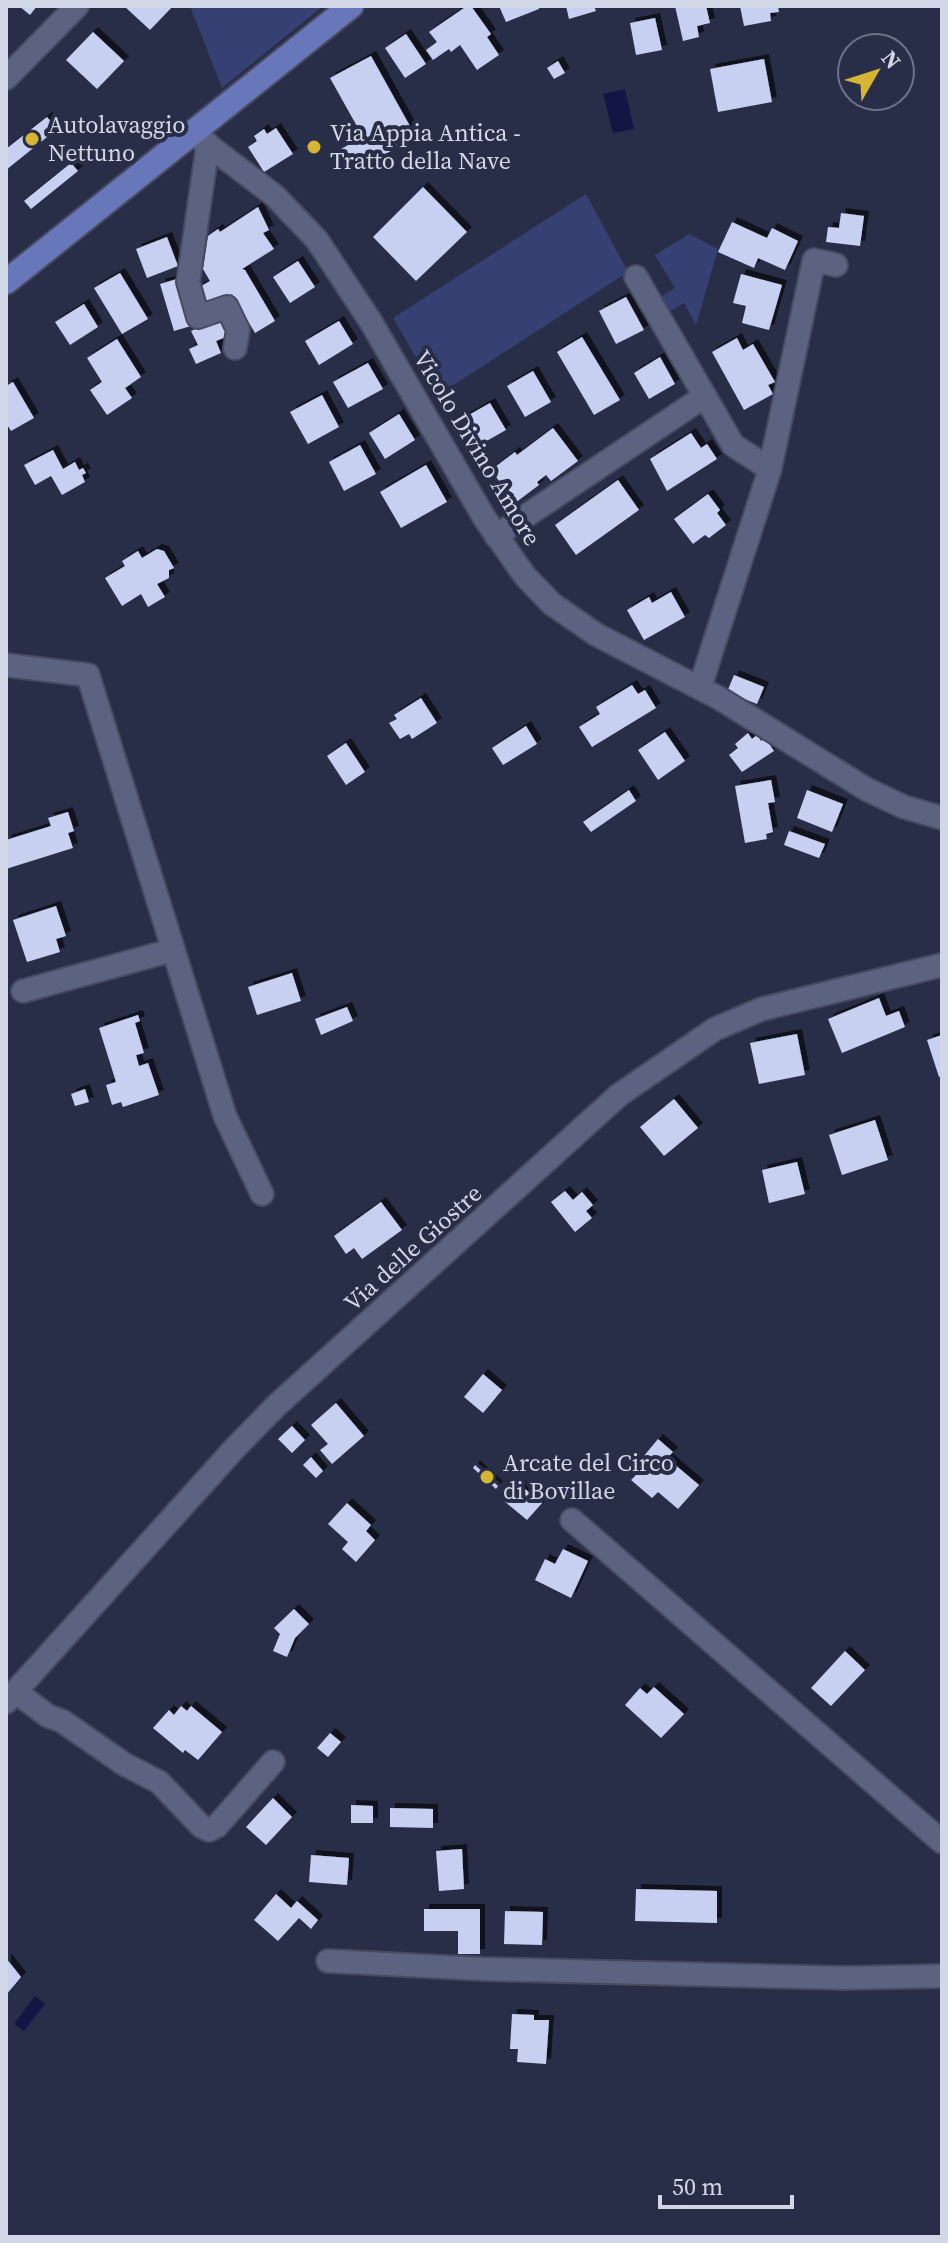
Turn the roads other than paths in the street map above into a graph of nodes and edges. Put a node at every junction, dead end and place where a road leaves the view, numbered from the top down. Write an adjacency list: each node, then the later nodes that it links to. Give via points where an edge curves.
1 (77, 6): 3 (street)
2 (351, 6): 4 (main road)
3 (6, 78)
4 (199, 138): 7 (main road); 8 (street, via 188,282 198,317 227,307 238,330); 11 (street, Vicolo Divino Amore, via 282,202 322,247)
5 (836, 265): 10 (street, via 814,260)
6 (636, 277): 9 (street)
7 (6, 282)
8 (235, 348)
9 (705, 396): 10 (street, via 733,445); 11 (street)
10 (770, 469): 13 (street)
11 (496, 536): 13 (street, Vicolo Divino Amore, via 525,576 564,614 615,646)
12 (6, 665): 15 (street, via 88,675)
13 (700, 687): 14 (street, Vicolo Divino Amore, via 866,789)
14 (942, 818)
15 (173, 950): 17 (street); 18 (street, via 225,1116)
16 (942, 965): 20 (street, Via delle Giostre, via 746,1014 708,1033 619,1095 254,1428)
17 (23, 991)
18 (262, 1194)
19 (572, 1520): 22 (street)
20 (11, 1697): 21 (street, via 62,1721 159,1782 209,1830)
21 (273, 1762)
22 (942, 1842)
23 (328, 1961): 24 (street, via 845,1978)
24 (942, 1976)

